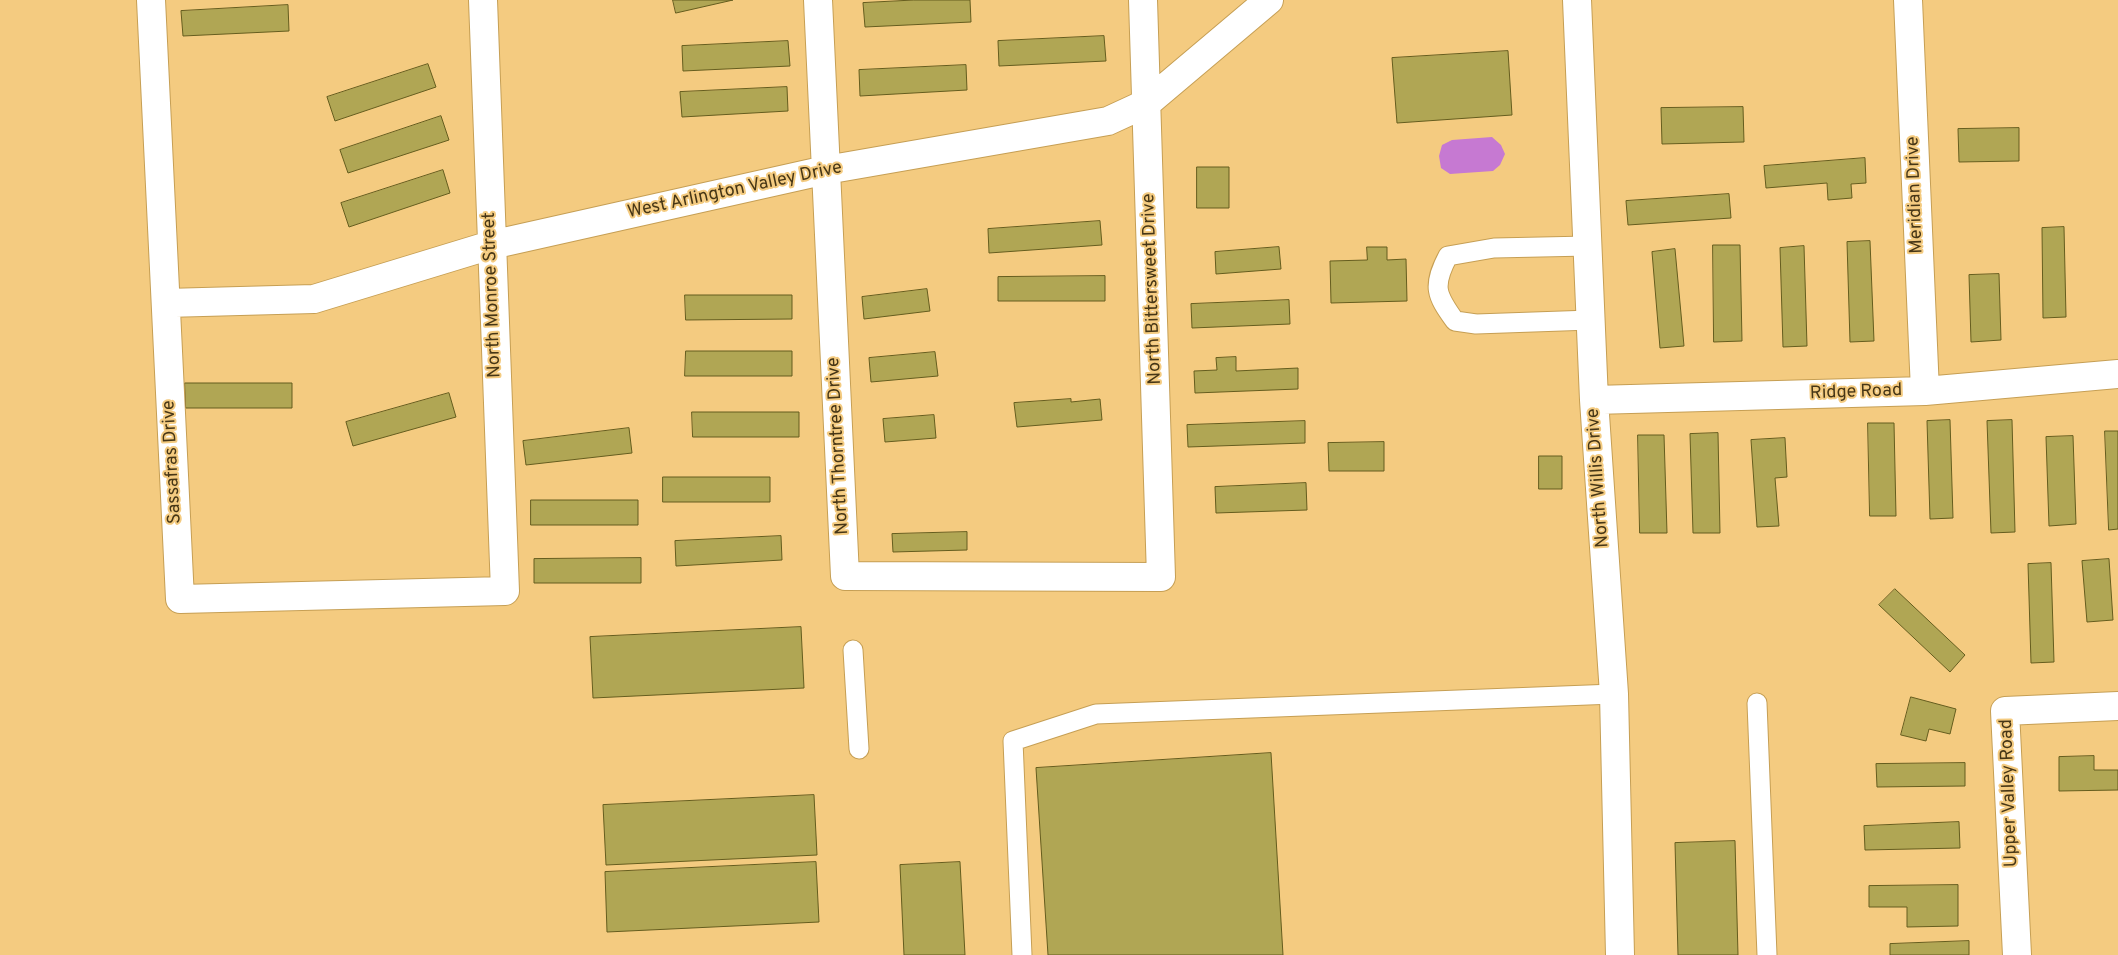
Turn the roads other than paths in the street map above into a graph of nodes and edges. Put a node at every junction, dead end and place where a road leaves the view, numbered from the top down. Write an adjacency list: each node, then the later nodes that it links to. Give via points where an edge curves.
1 (151, 0): 12 (street, Sassafras Drive)
2 (484, 0): 10 (street, North Monroe Street)
3 (818, 0): 9 (street, North Thorntree Drive)
4 (1143, 0): 8 (street, North Bittersweet Drive)
5 (1270, 0): 8 (street, West Arlington Valley Drive)
6 (1577, 0): 11 (street, North Willis Drive)
7 (1908, 0): 15 (street, Meridian Drive)
8 (1147, 103): 9 (street, West Arlington Valley Drive, via 1108,121); 17 (street, North Bittersweet Drive)
9 (826, 170): 10 (street, West Arlington Valley Drive); 17 (street, North Thorntree Drive, via 845,576)
10 (491, 245): 12 (street, West Arlington Valley Drive, via 314,299); 18 (street, North Monroe Street)
11 (1588, 246): 13 (street, North Willis Drive); 13 (lane, via 1494,248 1448,256 1439,274 1439,299 1455,321 1476,324)
12 (166, 303): 18 (street, Sassafras Drive, via 180,599)
13 (1591, 320): 16 (street, North Willis Drive)
14 (2118, 374): 15 (street, Ridge Road)
15 (1924, 391): 16 (street, Ridge Road)
16 (1594, 400): 20 (street, North Willis Drive)
17 (1161, 577)
18 (505, 591)
19 (853, 650): 23 (lane)
20 (1614, 694): 24 (lane, via 1096,714 1013,741); 25 (street, North Willis Drive)
21 (1757, 703): 26 (lane)
22 (2118, 706): 27 (street, Upper Valley Road, via 2005,711)
23 (859, 749)
24 (1022, 955)
25 (1620, 955)
26 (1767, 955)
27 (2016, 955)

